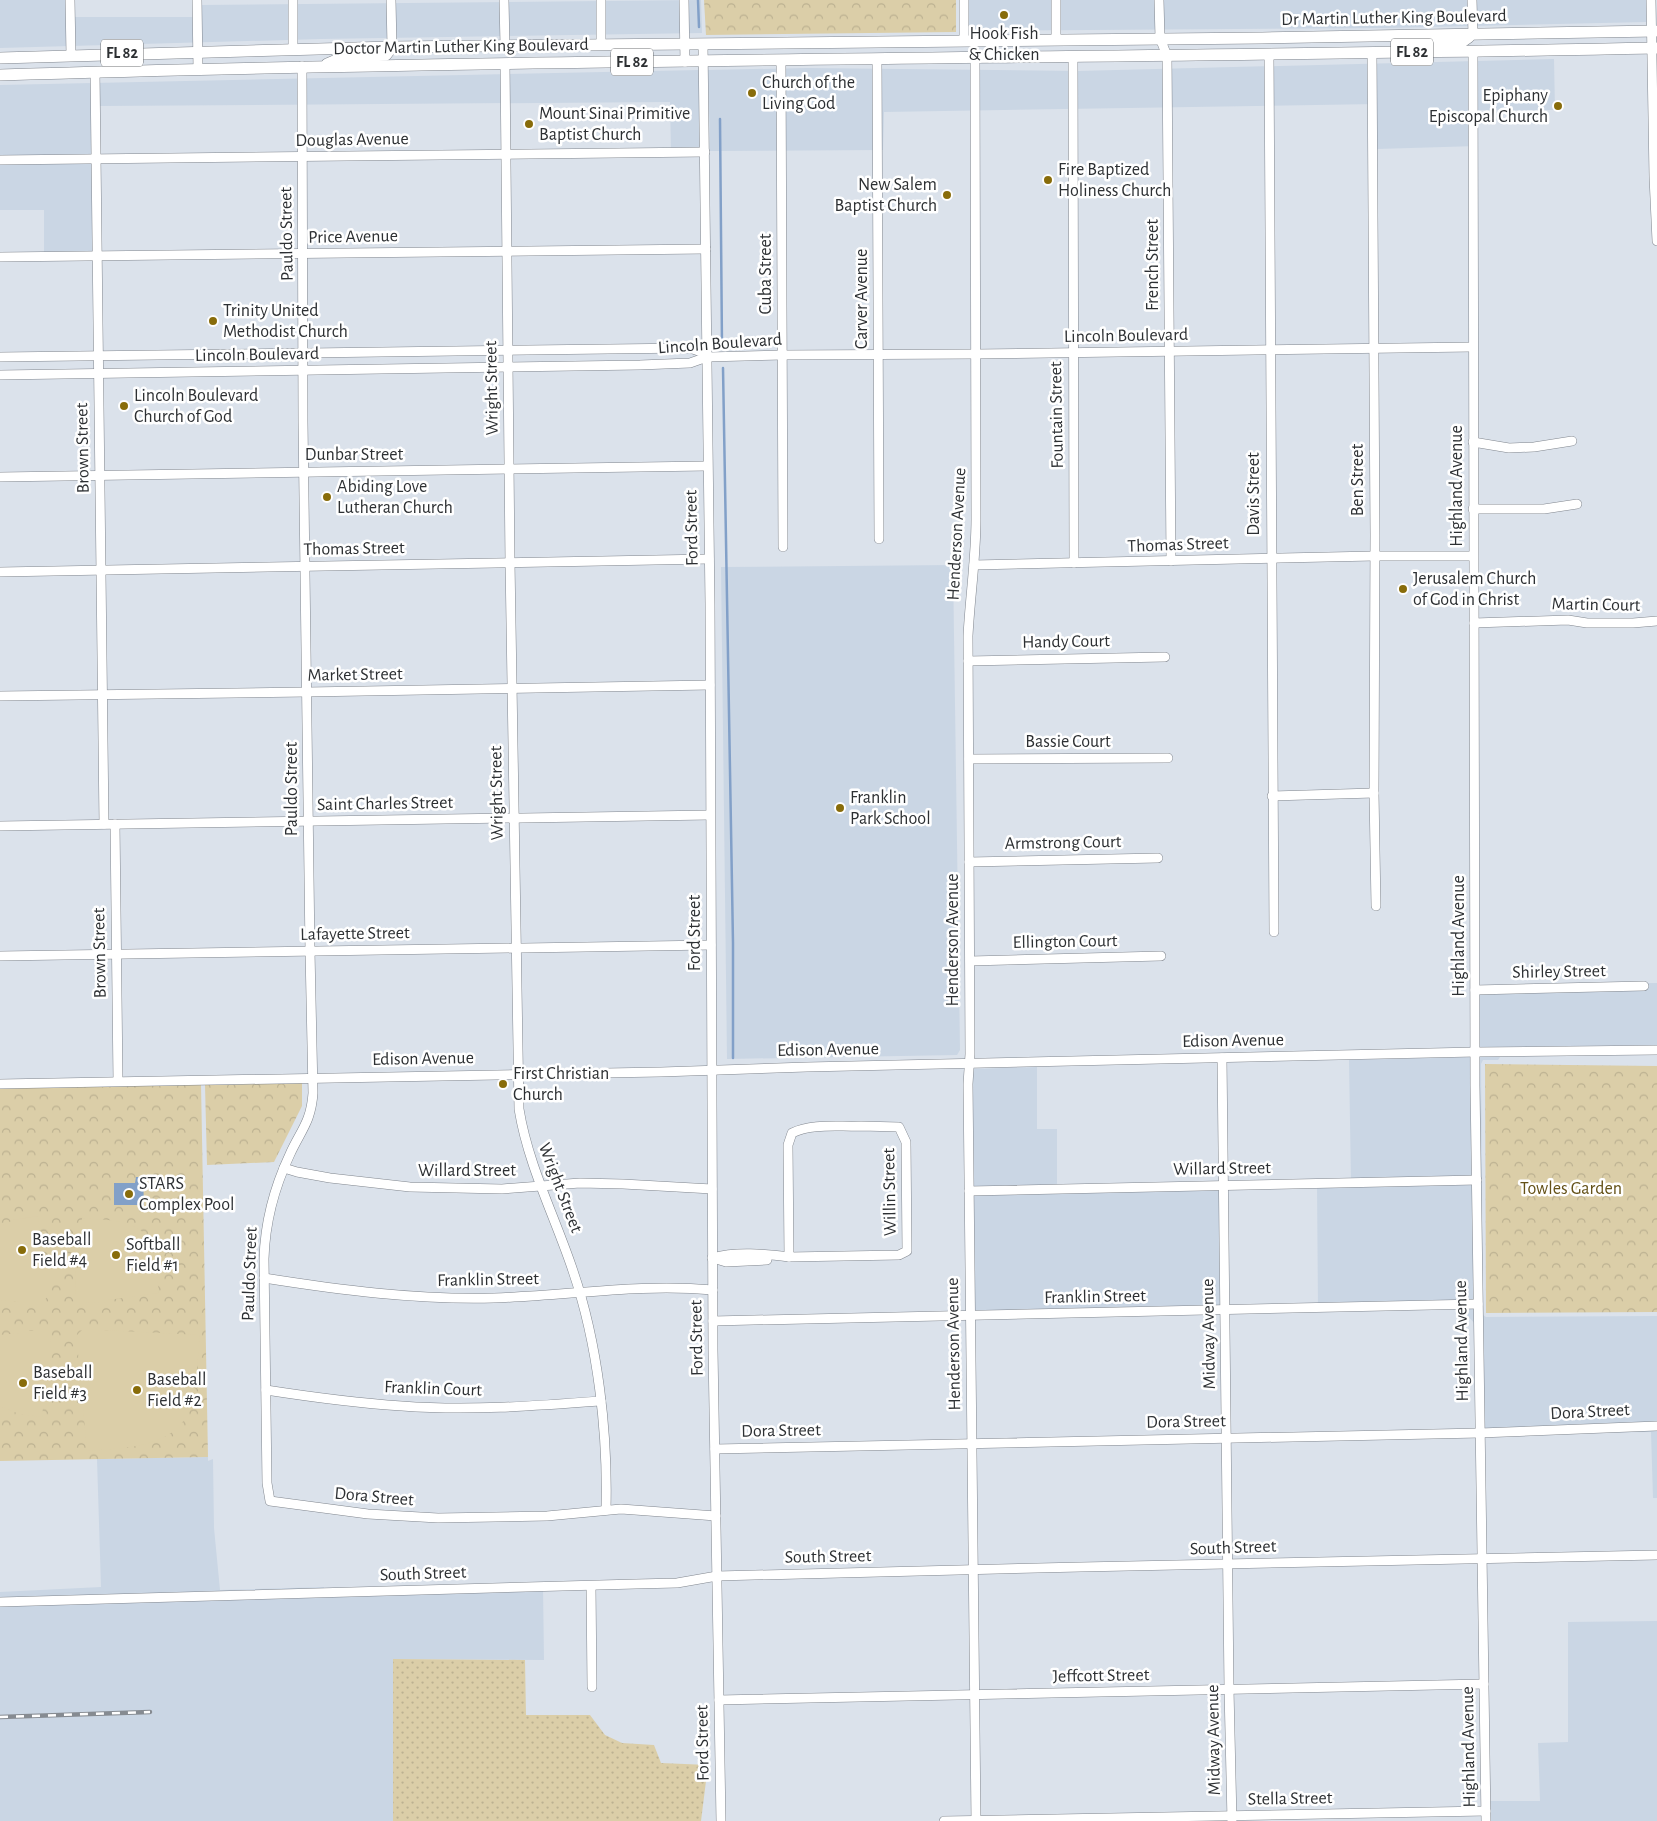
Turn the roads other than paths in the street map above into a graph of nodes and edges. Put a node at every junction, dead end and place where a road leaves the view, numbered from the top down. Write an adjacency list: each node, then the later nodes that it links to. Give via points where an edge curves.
1 (70, 0): 32 (street)
2 (197, 0): 28 (street)
3 (292, 0): 27 (street)
4 (391, 0): 25 (street)
5 (504, 0): 23 (street)
6 (601, 0): 22 (street)
7 (684, 0): 20 (street)
8 (964, 0): 19 (street)
9 (1056, 0): 17 (street)
10 (1159, 0): 16 (street, French Street)
11 (1472, 0): 14 (street)
12 (1651, 0): 13 (street)
13 (1654, 31): 15 (main road, Dr Martin Luther King Boulevard / FL 82); 26 (street)
14 (1473, 34): 15 (main road, Dr Martin Luther King Boulevard / FL 82); 16 (main road, Dr Martin Luther King Boulevard / FL 82); 29 (main road, via 1462,42 1428,44)
15 (1495, 34): 30 (main road, via 1479,43)
16 (1160, 39): 18 (main road, Dr Martin Luther King Boulevard / FL 82); 35 (street, French Street)
17 (1056, 40): 18 (main road, Doctor Martin Luther King Boulevard / FL 82); 19 (main road, Doctor Martin Luther King Boulevard / FL 82)
18 (1132, 40)
19 (964, 41): 21 (main road, Doctor Martin Luther King Boulevard / FL 82); 39 (main road, via 960,50)
20 (684, 44): 21 (main road, Doctor Martin Luther King Boulevard / FL 82); 22 (main road, Doctor Martin Luther King Boulevard / FL 82); 44 (street)
21 (703, 44): 43 (street, Ford Street)
22 (601, 45): 24 (main road, Doctor Martin Luther King Boulevard / FL 82)
23 (505, 46): 24 (main road, Doctor Martin Luther King Boulevard / FL 82); 25 (main road, Doctor Martin Luther King Boulevard / FL 82)
24 (522, 46): 46 (main road, via 510,54)
25 (392, 47): 27 (main road, Doctor Martin Luther King Boulevard / FL 82); 48 (main road, via 386,55 341,58)
26 (1654, 48): 30 (main road, Dr Martin Luther King Boulevard / FL 82); 57 (street)
27 (293, 49): 28 (main road, Doctor Martin Luther King Boulevard / FL 82)
28 (198, 51): 32 (main road, Doctor Martin Luther King Boulevard / FL 82); 49 (street)
29 (1418, 52): 30 (main road, Dr Martin Luther King Boulevard / FL 82); 31 (main road, Dr Martin Luther King Boulevard / FL 82)
30 (1473, 52): 63 (street, Highland Avenue)
31 (1372, 53): 33 (main road, Dr Martin Luther King Boulevard / FL 82); 64 (street, Ben Street)
32 (71, 55): 38 (main road, Doctor Martin Luther King Boulevard / FL 82)
33 (1269, 55): 35 (main road, Dr Martin Luther King Boulevard / FL 82); 66 (street, Davis Street)
34 (1132, 56): 35 (main road, Dr Martin Luther King Boulevard / FL 82); 36 (main road, Doctor Martin Luther King Boulevard / FL 82)
35 (1167, 56): 67 (street, French Street)
36 (1073, 57): 40 (main road, Doctor Martin Luther King Boulevard / FL 82); 69 (street, Fountain Street)
37 (0, 58): 38 (main road, Doctor Martin Luther King Boulevard / FL 82)
38 (21, 58): 45 (main road, via 13,63)
39 (947, 58): 40 (main road, Doctor Martin Luther King Boulevard / FL 82); 41 (main road, Doctor Martin Luther King Boulevard / FL 82)
40 (975, 58): 70 (street, Henderson Avenue)
41 (877, 59): 42 (main road, Doctor Martin Luther King Boulevard / FL 82); 74 (street, Carver Avenue)
42 (782, 60): 43 (main road, Doctor Martin Luther King Boulevard / FL 82); 71 (street, Cuba Street)
43 (704, 61): 44 (main road, Doctor Martin Luther King Boulevard / FL 82); 52 (street, Ford Street)
44 (685, 62): 46 (main road, Doctor Martin Luther King Boulevard / FL 82)
45 (0, 64)
46 (505, 64): 48 (main road, Doctor Martin Luther King Boulevard / FL 82); 53 (street, Wright Street)
47 (302, 66): 48 (main road, Doctor Martin Luther King Boulevard / FL 82); 49 (main road, Doctor Martin Luther King Boulevard / FL 82); 54 (street, Pauldo Street)
48 (320, 66)
49 (198, 69): 50 (main road, Doctor Martin Luther King Boulevard / FL 82)
50 (95, 72): 51 (main road, Doctor Martin Luther King Boulevard / FL 82); 56 (street, Brown Street)
51 (0, 75)
52 (705, 152): 53 (street, Douglas Avenue); 58 (street, Ford Street)
53 (506, 154): 54 (street, Douglas Avenue); 59 (street, Wright Street)
54 (302, 157): 56 (street, Douglas Avenue); 60 (street, Pauldo Street)
55 (0, 160): 56 (street, Douglas Avenue)
56 (96, 160): 61 (street, Brown Street)
57 (1657, 237)
58 (706, 249): 59 (street, Price Avenue); 73 (street, Ford Street)
59 (507, 251): 60 (street, Price Avenue); 65 (street, Wright Street)
60 (304, 254): 61 (street, Price Avenue); 68 (street, Pauldo Street)
61 (97, 256): 62 (street, Price Avenue); 72 (street, Brown Street)
62 (0, 257)
63 (1473, 347): 64 (street, Lincoln Boulevard); 81 (street, Highland Avenue)
64 (1373, 349): 66 (street, Lincoln Boulevard); 91 (street, Ben Street)
65 (508, 350): 68 (street, Lincoln Boulevard); 73 (street, Lincoln Boulevard, via 690,348); 76 (street, Wright Street)
66 (1270, 350): 67 (street, Lincoln Boulevard); 93 (street, Davis Street)
67 (1170, 351): 69 (street, Lincoln Boulevard); 95 (street, French Street)
68 (304, 353): 72 (street, Lincoln Boulevard); 77 (street, Pauldo Street)
69 (1072, 353): 70 (street, Lincoln Boulevard); 97 (street, Fountain Street)
70 (976, 354): 74 (street, Lincoln Boulevard); 98 (street, Henderson Avenue)
71 (782, 355): 73 (street, Lincoln Boulevard); 74 (street, Lincoln Boulevard); 90 (street, Cuba Street)
72 (98, 356): 75 (street, Lincoln Boulevard); 78 (street, Brown Street)
73 (707, 356): 76 (street, Lincoln Boulevard, via 690,363); 82 (street, Ford Street)
74 (878, 356): 89 (street, Carver Avenue)
75 (0, 357)
76 (508, 368): 77 (street, Lincoln Boulevard); 83 (street, Wright Street)
77 (304, 370): 78 (street, Lincoln Boulevard); 84 (street, Pauldo Street)
78 (98, 374): 79 (street, Lincoln Boulevard); 85 (street, Brown Street)
79 (0, 375)
80 (1572, 441): 81 (street, via 1509,448)
81 (1473, 442): 88 (street, Highland Avenue)
82 (707, 466): 83 (street, Dunbar Street); 94 (street, Ford Street)
83 (509, 469): 84 (street, Dunbar Street); 96 (street, Wright Street)
84 (304, 471): 85 (street, Dunbar Street); 99 (street, Pauldo Street)
85 (100, 475): 86 (street, Dunbar Street); 100 (street, Brown Street)
86 (0, 477)
87 (1577, 504): 88 (street, via 1544,509)
88 (1473, 509): 92 (street, Highland Avenue)
89 (879, 539)
90 (783, 547)
91 (1374, 556): 92 (street, Thomas Street); 93 (street, Thomas Street); 113 (street, Ben Street)
92 (1473, 556): 103 (street, Highland Avenue)
93 (1271, 558): 95 (street, Thomas Street); 114 (street, Davis Street)
94 (709, 559): 96 (street, Thomas Street); 106 (street, Ford Street)
95 (1171, 561): 97 (street, Thomas Street)
96 (510, 562): 99 (street, Thomas Street); 107 (street, Wright Street)
97 (1074, 563): 98 (street, Thomas Street)
98 (974, 565): 105 (street, Henderson Avenue)
99 (306, 567): 100 (street, Thomas Street); 108 (street, Pauldo Street)
100 (101, 570): 101 (street, Thomas Street); 109 (street, Brown Street)
101 (0, 572)
102 (1657, 621): 103 (street, Martin Court)
103 (1474, 623): 133 (street, Highland Avenue)
104 (1165, 657): 105 (street, Handy Court)
105 (968, 661): 112 (street, Henderson Avenue)
106 (710, 685): 107 (street, Market Street); 115 (street, Ford Street)
107 (512, 688): 108 (street, Market Street); 116 (street, Wright Street)
108 (307, 692): 109 (street, Market Street); 117 (street, Pauldo Street)
109 (102, 694): 110 (street, Market Street); 118 (street, Brown Street)
110 (0, 696)
111 (1168, 758): 112 (street, Bassie Court)
112 (969, 759): 122 (street, Henderson Avenue)
113 (1374, 793): 114 (street); 123 (street, Ben Street)
114 (1272, 796): 124 (street, Davis Street)
115 (710, 816): 116 (street, Saint Charles Street); 125 (street, Ford Street)
116 (514, 818): 117 (street, Saint Charles Street); 126 (street, Wright Street)
117 (308, 821): 119 (street, Saint Charles Street); 127 (street, Pauldo Street)
118 (104, 824): 119 (street, Saint Charles Street); 120 (street, Saint Charles Street)
119 (114, 824): 128 (street, Brown Street)
120 (0, 826)
121 (1158, 858): 122 (street, Armstrong Court)
122 (970, 862): 131 (street, Henderson Avenue)
123 (1376, 906)
124 (1274, 932)
125 (711, 946): 126 (street, Lafayette Street); 138 (street, Ford Street)
126 (516, 948): 127 (street, Lafayette Street); 139 (street, Wright Street)
127 (310, 951): 128 (street, Lafayette Street); 140 (street, Pauldo Street)
128 (116, 954): 129 (street, Lafayette Street); 141 (street, Brown Street)
129 (0, 956)
130 (1161, 956): 131 (street, Ellington Court)
131 (970, 961): 137 (street, Henderson Avenue)
132 (1644, 986): 133 (street, Shirley Street)
133 (1475, 990): 135 (street, Highland Avenue)
134 (1657, 1050): 135 (street, Edison Avenue)
135 (1476, 1052): 136 (street, Edison Avenue); 144 (street, Highland Avenue)
136 (1222, 1058): 137 (street, Edison Avenue); 145 (street, Midway Avenue)
137 (968, 1064): 138 (street, Edison Avenue); 148 (street, Henderson Avenue)
138 (711, 1070): 139 (street, Edison Avenue); 147 (street, Ford Street)
139 (518, 1074): 140 (street, Edison Avenue); 146 (street, Wright Street, via 524,1140)
140 (312, 1078): 141 (street, Edison Avenue); 143 (street, Pauldo Street, via 310,1116)
141 (118, 1081): 142 (street, Edison Avenue)
142 (0, 1084)
143 (284, 1168): 146 (street, Willard Street, via 330,1178 410,1187 502,1189); 151 (street, Pauldo Street, via 275,1188 266,1230)
144 (1477, 1180): 145 (street, Willard Street); 154 (street, Highland Avenue)
145 (1224, 1185): 148 (street, Willard Street); 155 (street, Midway Avenue)
146 (542, 1186): 147 (street, Willard Street, via 580,1183); 153 (street, Wright Street)
147 (712, 1189): 150 (street, Ford Street)
148 (969, 1191): 156 (street, Henderson Avenue)
149 (789, 1257): 149 (street, Willin Street, via 900,1255 907,1251 906,1142 899,1127 814,1127 792,1134 788,1145); 150 (street, Willin Street, via 727,1254)
150 (712, 1258): 152 (street, Ford Street)
151 (264, 1278): 153 (street, Franklin Street, via 347,1291 408,1296 491,1298); 158 (street, Pauldo Street)
152 (713, 1290): 153 (street, Franklin Street, via 644,1288); 157 (street, Ford Street)
153 (580, 1292): 159 (street, Wright Street)
154 (1478, 1304): 155 (street, Franklin Street); 161 (street, Highland Avenue)
155 (1224, 1310): 156 (street, Franklin Street); 162 (street, Midway Avenue)
156 (970, 1315): 157 (street, Franklin Street); 163 (street, Henderson Avenue)
157 (713, 1321): 164 (street, Ford Street)
158 (266, 1390): 159 (street, Franklin Court, via 439,1408); 165 (street, Pauldo Street)
159 (600, 1401): 166 (street, Wright Street, via 606,1450)
160 (1657, 1426): 161 (street, Dora Street)
161 (1480, 1433): 162 (street, Dora Street); 169 (street, Highland Avenue)
162 (1226, 1437): 163 (street, Dora Street); 170 (street, Midway Avenue)
163 (971, 1443): 164 (street, Dora Street); 171 (street, Henderson Avenue)
164 (715, 1449): 167 (street, Ford Street)
165 (270, 1501): 166 (street, Dora Street, via 368,1514 438,1518 547,1516)
166 (606, 1510): 167 (street, Dora Street)
167 (716, 1516): 172 (street, Ford Street)
168 (1657, 1555): 169 (street, South Street)
169 (1482, 1558): 170 (street, South Street); 175 (street, Highland Avenue)
170 (1228, 1564): 171 (street, South Street); 177 (street, Midway Avenue)
171 (973, 1570): 172 (street, South Street); 178 (street, Henderson Avenue)
172 (717, 1576): 173 (street, South Street, via 677,1583); 179 (street, Ford Street)
173 (591, 1586): 174 (street, South Street); 176 (street)
174 (0, 1602)
175 (1484, 1684): 177 (street, Jeffcott Street); 180 (street, Highland Avenue)
176 (592, 1687)
177 (1229, 1689): 178 (street, Jeffcott Street); 181 (street, Midway Avenue)
178 (974, 1695): 179 (street, Jeffcott Street); 184 (street, Henderson Avenue)
179 (719, 1700): 182 (street, Ford Street)
180 (1486, 1811): 181 (street, Stella Street); 185 (street, Highland Avenue)
181 (1232, 1819): 184 (street, Stella Street)
182 (721, 1821)
183 (944, 1821): 184 (street, Stella Street)
184 (976, 1821)
185 (1486, 1821)

